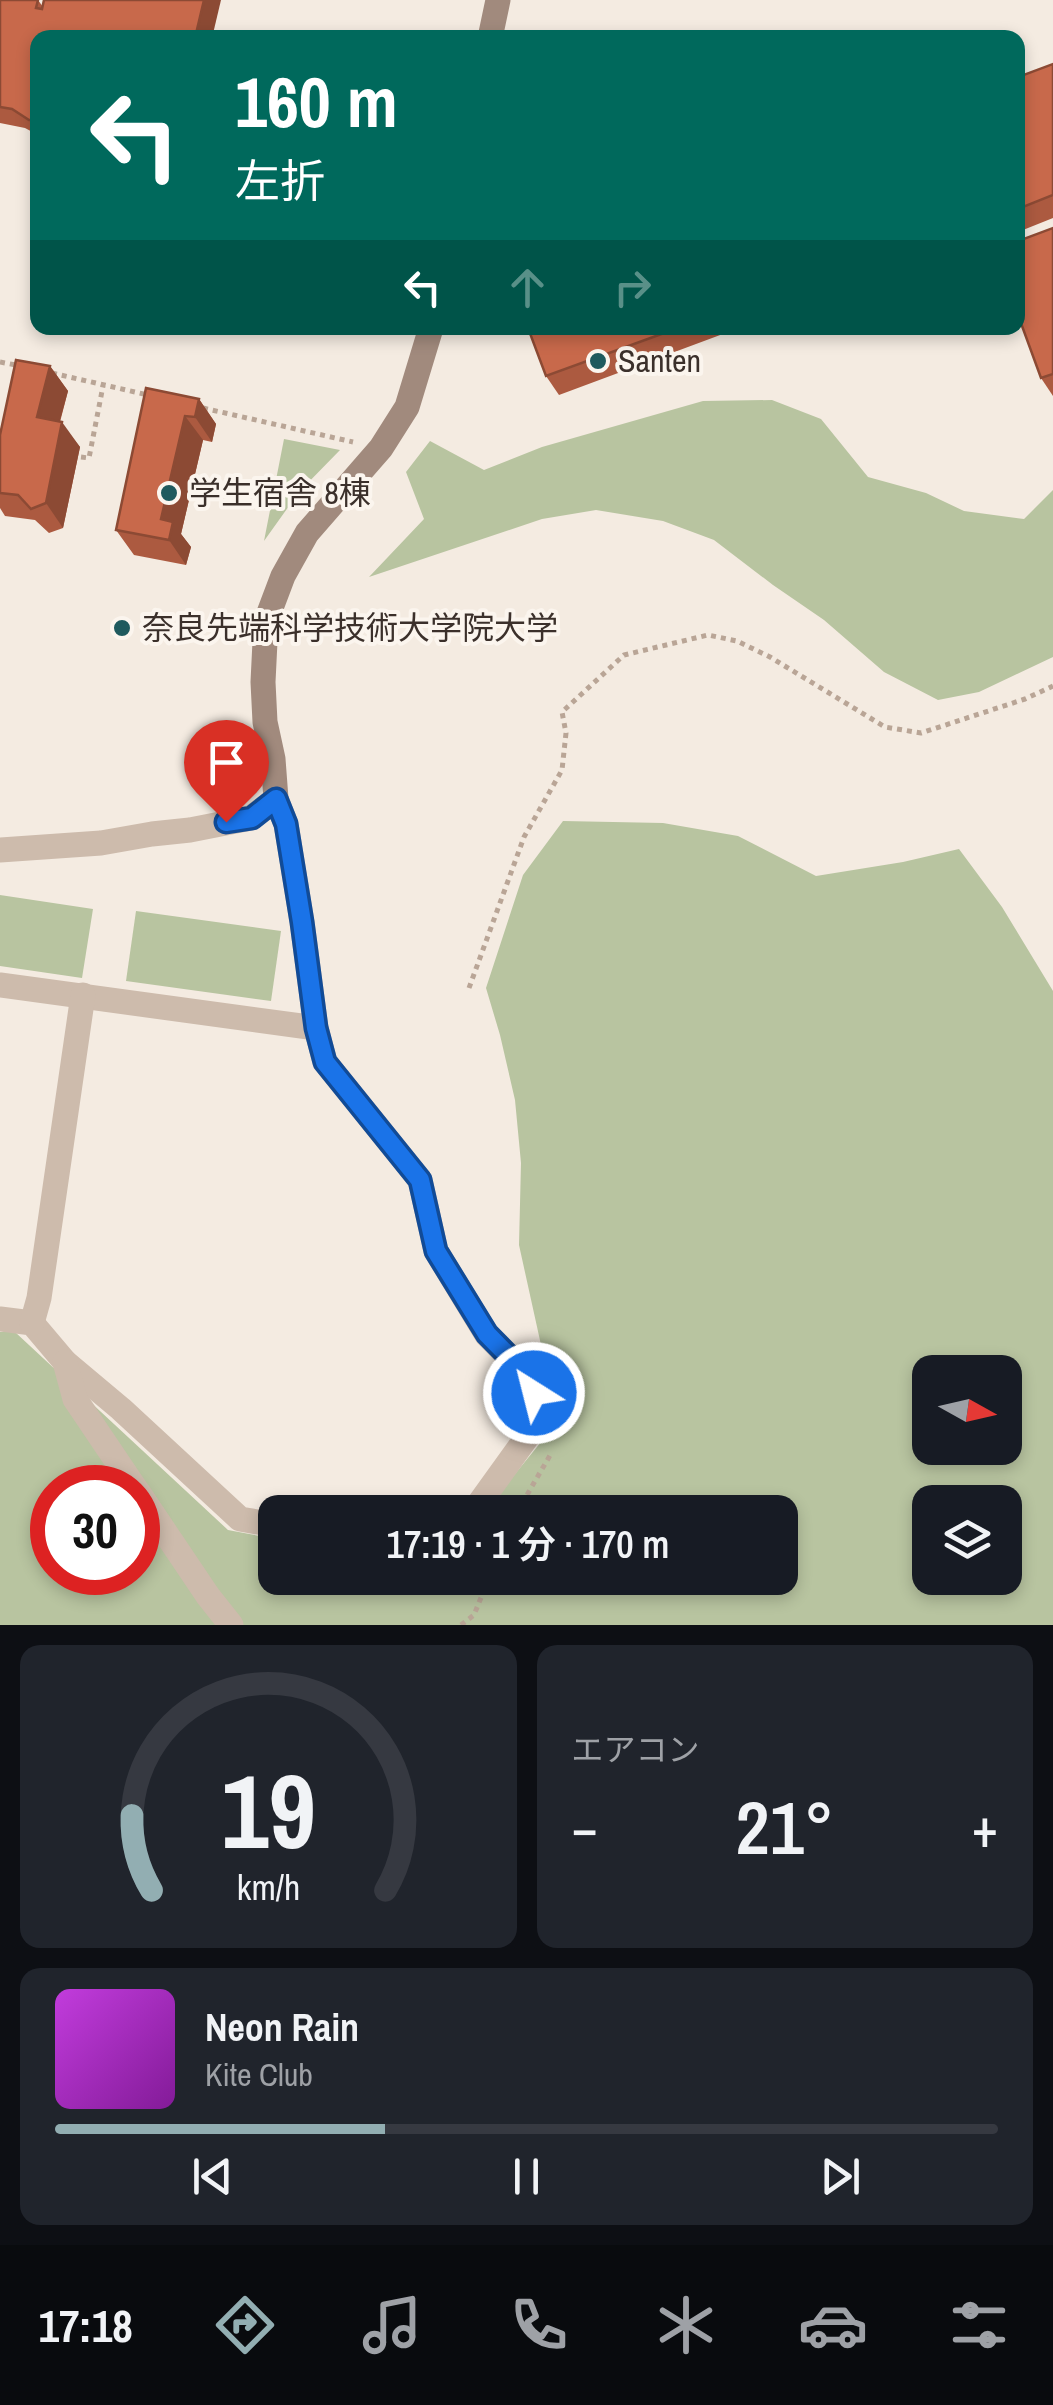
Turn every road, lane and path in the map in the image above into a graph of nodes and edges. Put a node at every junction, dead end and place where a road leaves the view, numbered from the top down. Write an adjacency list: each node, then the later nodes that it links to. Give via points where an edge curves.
1 (498, 0): 2 (street)
2 (492, 30)
3 (429, 335): 10 (street, via 408,408)
4 (0, 362): 5 (path)
5 (34, 369)
6 (52, 373): 7 (path)
7 (103, 385): 8 (path); 11 (path, via 89,458)
8 (161, 398)
9 (200, 407): 10 (path)
10 (381, 448): 13 (street, via 306,533 266,622 264,695)
11 (80, 457)
12 (1053, 686): 16 (path, via 921,733 885,727 737,641 708,635 624,655 562,712 562,770 524,837)
13 (276, 799): 14 (street, via 252,818 190,830); 18 (street, via 286,824)
14 (0, 850)
15 (0, 985): 17 (street)
16 (470, 988)
17 (83, 995): 18 (street); 20 (street)
18 (316, 1028): 23 (street, via 325,1062 420,1180 436,1251 487,1334 534,1382 535,1426)
19 (0, 1319): 20 (street)
20 (32, 1323): 21 (street)
21 (65, 1362): 22 (street, via 75,1399); 24 (street, via 240,1518)
22 (119, 1465)
23 (485, 1495)
24 (258, 1522)
25 (160, 1525): 27 (street)
26 (482, 1595): 28 (path, via 474,1615)
27 (231, 1625)
28 (460, 1625)

